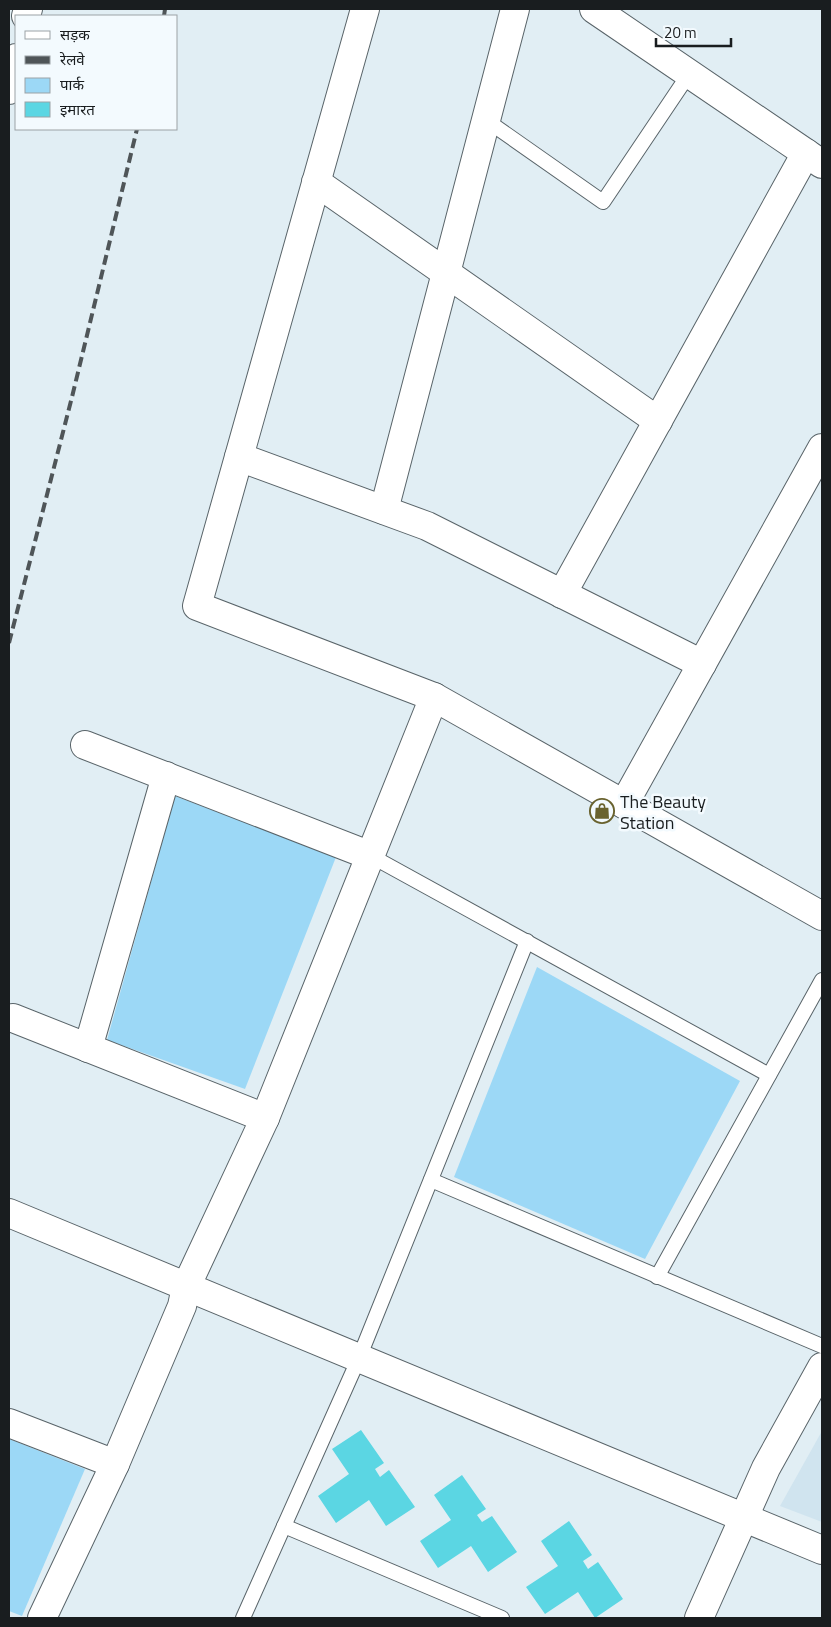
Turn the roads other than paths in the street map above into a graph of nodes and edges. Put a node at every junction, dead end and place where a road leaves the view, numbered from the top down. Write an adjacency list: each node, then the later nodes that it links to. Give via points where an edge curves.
1 (365, 9): 9 (street)
2 (515, 9): 7 (street)
3 (594, 9): 5 (street)
4 (15, 63): 6 (street)
5 (690, 74): 7 (lane, via 603,202); 8 (street)
6 (9, 90)
7 (486, 120): 10 (street)
8 (814, 158): 11 (street)
9 (316, 182): 10 (street); 13 (street)
10 (446, 274): 11 (street); 14 (street)
11 (658, 421): 15 (street)
12 (822, 449): 16 (street)
13 (239, 457): 14 (street); 17 (street, via 197,606)
14 (384, 510): 15 (street, via 427,526)
15 (562, 594): 16 (street)
16 (702, 664): 20 (street)
17 (434, 697): 20 (street); 21 (street)
18 (85, 745): 19 (street)
19 (166, 776): 21 (street); 26 (street)
20 (624, 804): 22 (street)
21 (371, 856): 23 (lane); 28 (street)
22 (822, 916)
23 (527, 942): 27 (lane); 29 (lane)
24 (822, 980): 27 (lane)
25 (13, 1018): 26 (street)
26 (88, 1048): 28 (street)
27 (770, 1075): 31 (lane)
28 (265, 1118): 32 (street)
29 (431, 1180): 31 (lane); 34 (lane)
30 (9, 1213): 32 (street)
31 (657, 1277): 33 (lane)
32 (186, 1287): 34 (street); 37 (street, via 182,1306)
33 (822, 1346)
34 (359, 1358): 38 (street); 39 (lane)
35 (822, 1368): 38 (street, via 766,1468)
36 (9, 1423): 37 (street)
37 (115, 1464): 41 (street)
38 (744, 1518): 40 (street); 44 (street)
39 (284, 1526): 42 (lane); 43 (lane)
40 (822, 1550)
41 (42, 1618)
42 (242, 1618)
43 (502, 1618)
44 (699, 1618)

